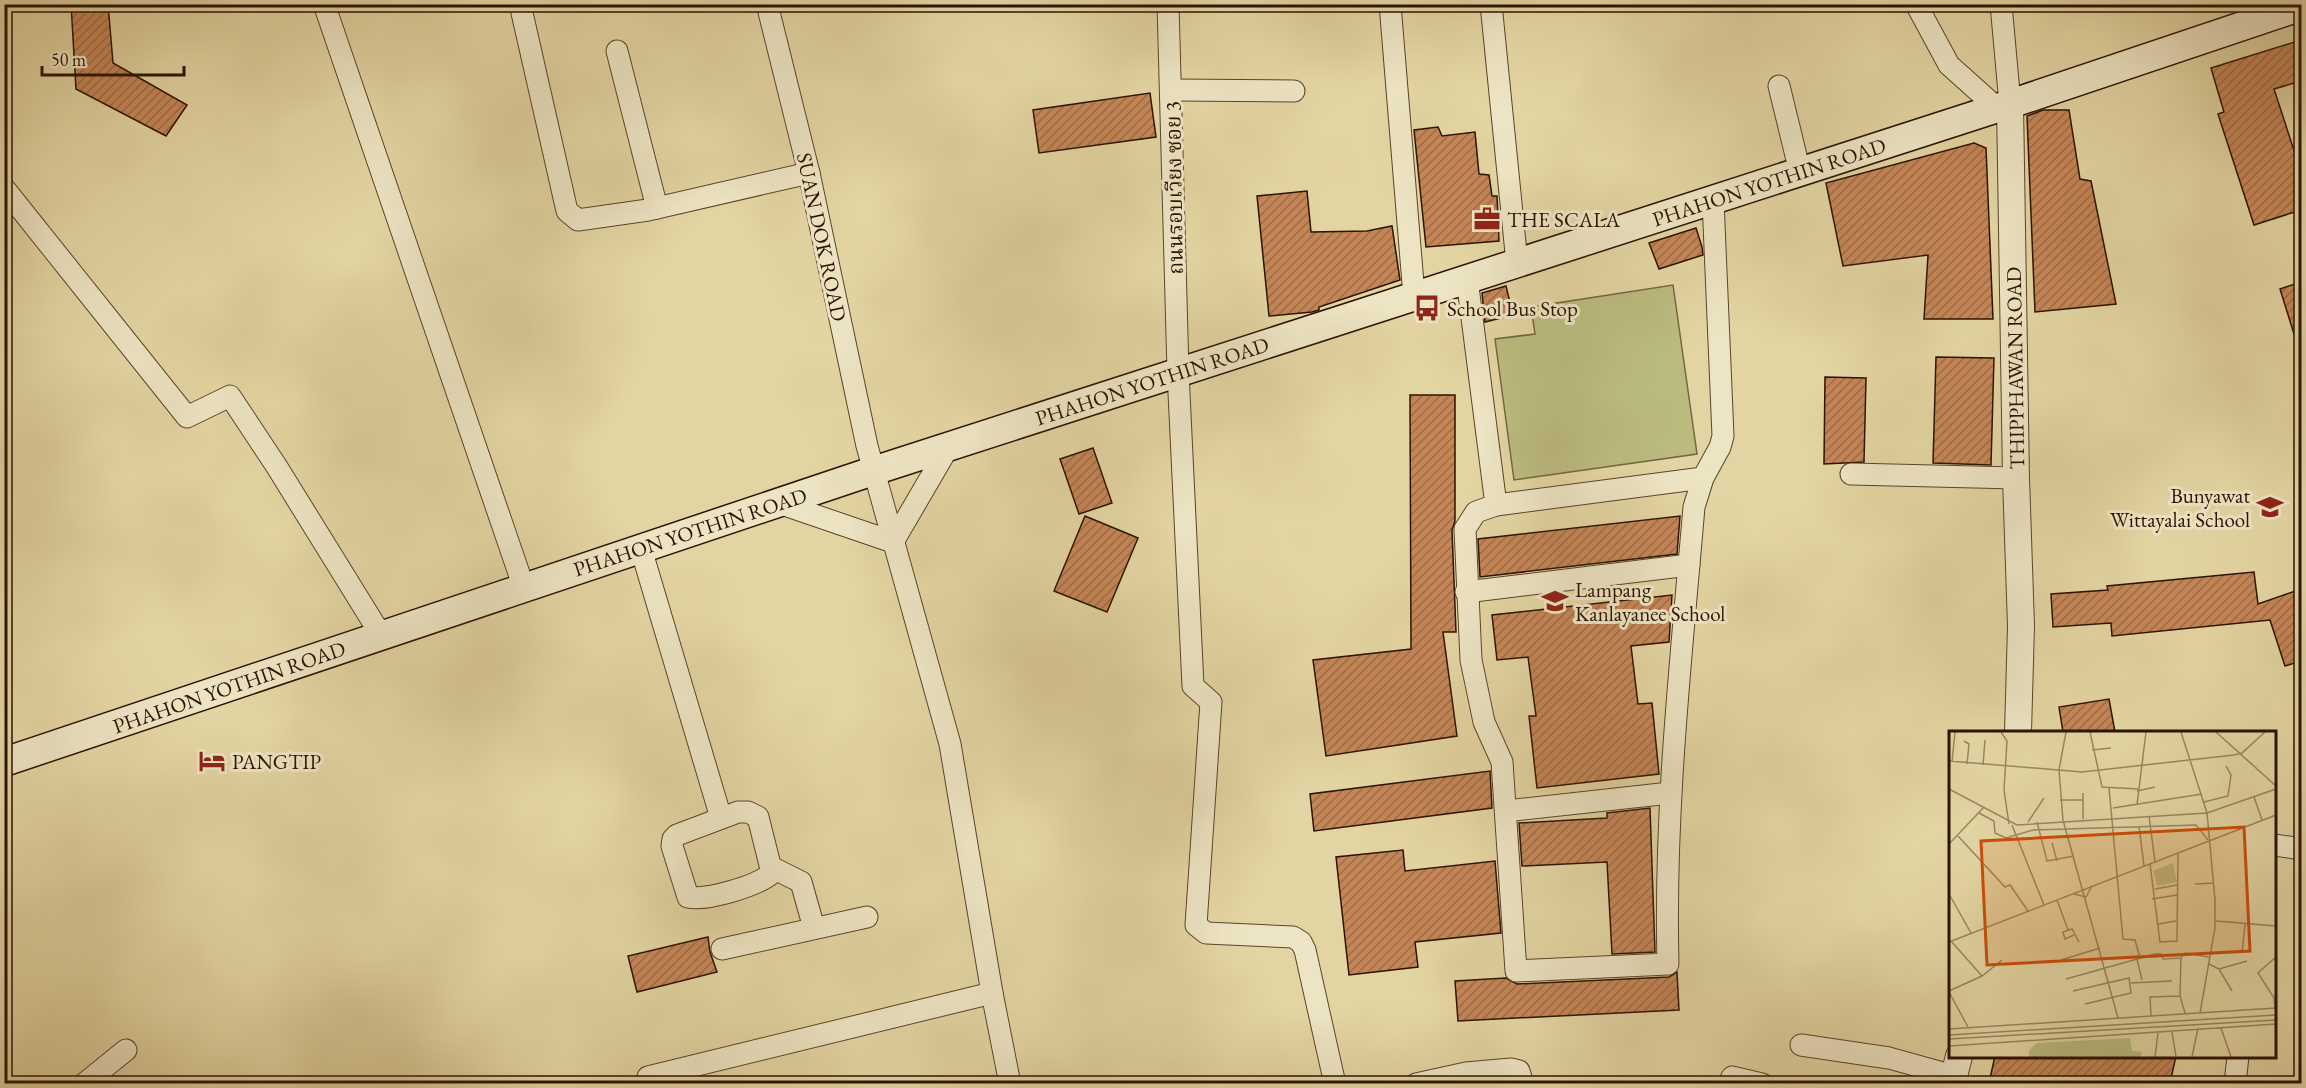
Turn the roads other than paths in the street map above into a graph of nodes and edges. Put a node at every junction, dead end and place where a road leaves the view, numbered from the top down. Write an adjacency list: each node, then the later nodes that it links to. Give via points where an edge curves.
1 (324, 4): 34 (street)
2 (520, 4): 19 (street, via 567,211 578,220)
3 (767, 4): 16 (street, SUAN DOK ROAD)
4 (1168, 4): 12 (street, ถนนรอบเวียง ซอย 3)
5 (1390, 4): 22 (street)
6 (1491, 4): 20 (street)
7 (1916, 4): 14 (street, via 1949,65)
8 (2001, 4): 14 (street, THIPPHAWAN ROAD)
9 (2301, 6): 14 (main road, PHAHON YOTHIN ROAD)
10 (617, 51): 19 (street)
11 (1779, 86): 15 (street)
12 (1172, 90): 13 (street); 23 (street, ถนนรอบเวียง ซอย 3)
13 (1294, 91)
14 (2003, 106): 15 (main road, PHAHON YOTHIN ROAD); 28 (street, THIPPHAWAN ROAD)
15 (1800, 172): 18 (main road, PHAHON YOTHIN ROAD)
16 (809, 173): 19 (street); 25 (street, SUAN DOK ROAD)
17 (4, 188): 36 (street, via 187,417 230,396)
18 (1713, 200): 20 (main road, PHAHON YOTHIN ROAD); 27 (street, via 1723,436)
19 (657, 208)
20 (1517, 263): 21 (main road, PHAHON YOTHIN ROAD)
21 (1467, 279): 22 (main road, PHAHON YOTHIN ROAD); 30 (street)
22 (1414, 296): 23 (main road, PHAHON YOTHIN ROAD)
23 (1178, 372): 24 (main road, PHAHON YOTHIN ROAD); 56 (street, ถนนรอบเวียง ซอย 3, via 1194,686 1211,702 1196,925 1206,933 1293,937 1301,942)
24 (949, 446): 25 (main road, PHAHON YOTHIN ROAD); 31 (street)
25 (873, 471): 29 (main road, PHAHON YOTHIN ROAD); 31 (street, SUAN DOK ROAD)
26 (1851, 474): 28 (street)
27 (1703, 478): 30 (street); 33 (street, via 1694,507)
28 (2016, 478): 37 (street, THIPPHAWAN ROAD, via 2021,626)
29 (779, 503): 31 (street); 32 (main road, PHAHON YOTHIN ROAD)
30 (1496, 505): 35 (street, via 1476,512 1465,529)
31 (893, 542): 48 (street, SUAN DOK ROAD, via 950,744)
32 (641, 549): 34 (main road, PHAHON YOTHIN ROAD); 41 (street)
33 (1689, 565): 35 (street); 39 (street)
34 (524, 588): 36 (main road, PHAHON YOTHIN ROAD)
35 (1466, 592): 40 (street, via 1471,660 1484,722 1502,762)
36 (381, 635): 38 (main road, PHAHON YOTHIN ROAD)
37 (2018, 731)
38 (4, 762)
39 (1670, 793): 40 (street); 40 (street, via 1668,964 1516,971)
40 (1506, 811)
41 (721, 818): 44 (street, via 738,812 758,817); 44 (street, via 673,839 688,897 701,899 766,878 772,873)
42 (2276, 845): 43 (street)
43 (2301, 849)
44 (771, 867): 46 (street, via 801,882)
45 (867, 917): 46 (street)
46 (814, 928): 47 (street)
47 (722, 949)
48 (992, 993): 53 (street); 55 (street, SUAN DOK ROAD)
49 (1801, 1045): 52 (street)
50 (126, 1050): 54 (street)
51 (2238, 1058): 61 (street)
52 (1955, 1072)
53 (648, 1077)
54 (84, 1083)
55 (1010, 1083)
56 (1335, 1083)
57 (1416, 1083): 58 (street, via 1512,1069 1519,1071)
58 (1523, 1083)
59 (1729, 1083): 60 (street, via 1732,1077)
60 (1762, 1083)
61 (2235, 1083)

